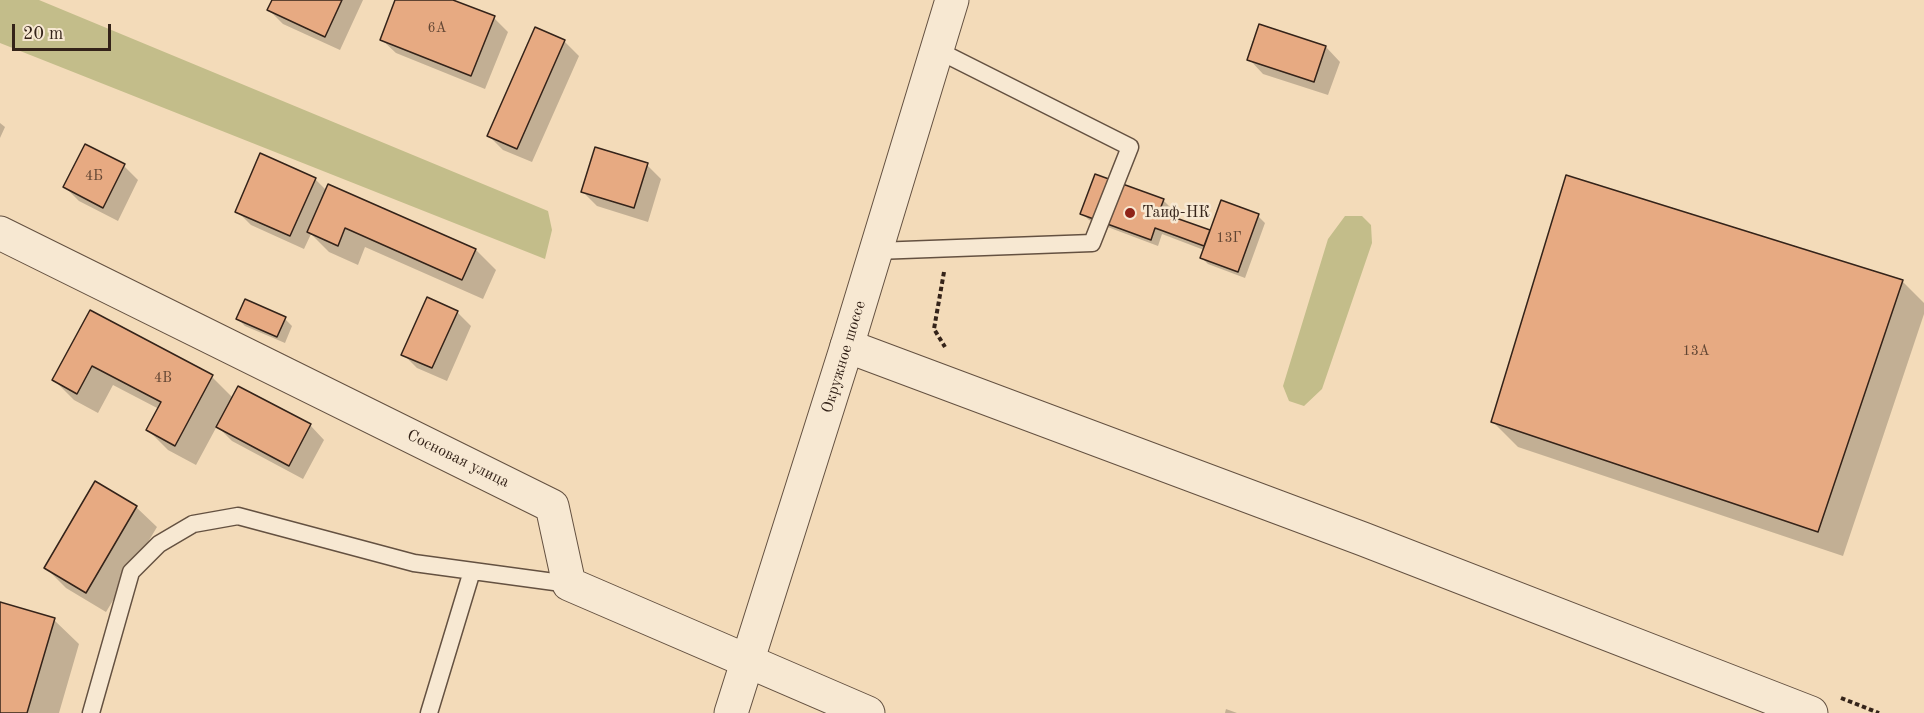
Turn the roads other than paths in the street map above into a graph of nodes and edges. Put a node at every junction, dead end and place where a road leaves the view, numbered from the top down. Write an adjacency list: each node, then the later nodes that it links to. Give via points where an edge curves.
1 (952, 0): 2 (street, Окружное шоссе)
2 (937, 50): 4 (street, Окружное шоссе); 4 (lane, via 1130,147 1092,243)
3 (4, 240): 7 (street, Сосновая улица, via 552,506)
4 (876, 251): 5 (street, Окружное шоссе)
5 (848, 346): 8 (street, Окружное шоссе); 13 (street, via 1363,539)
6 (472, 571): 7 (lane); 9 (lane, via 414,563 238,516 193,524 159,544 131,572); 10 (lane)
7 (569, 584): 8 (street)
8 (748, 661): 11 (street, Окружное шоссе); 12 (street)
9 (91, 713)
10 (429, 713)
11 (731, 713)
12 (868, 713)
13 (1811, 713)

